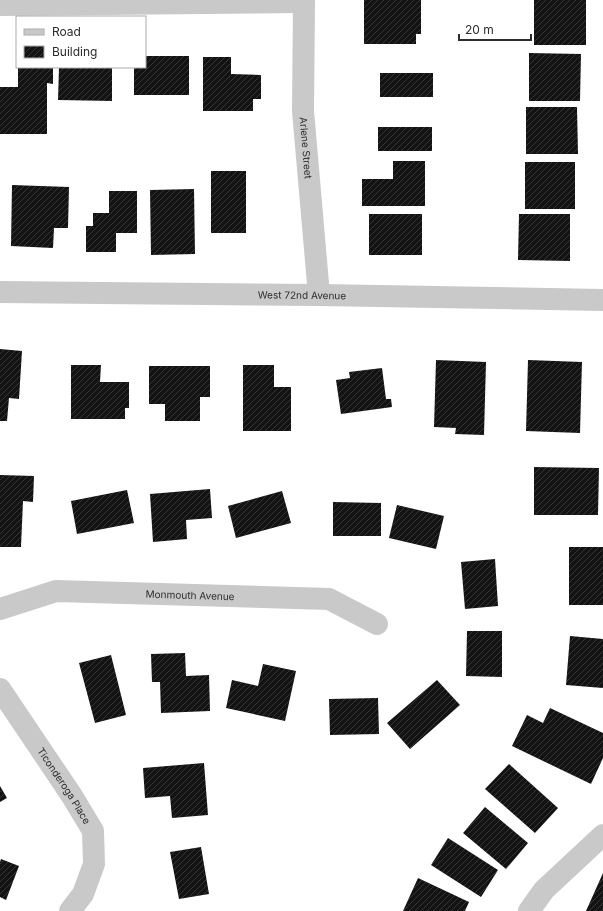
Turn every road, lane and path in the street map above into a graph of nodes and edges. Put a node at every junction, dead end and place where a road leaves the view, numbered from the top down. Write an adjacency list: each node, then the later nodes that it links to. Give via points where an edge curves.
1 (304, 1): 2 (street); 4 (street, Arlene Street, via 304,111)
2 (0, 5)
3 (0, 292): 4 (street, West 72nd Avenue)
4 (319, 295): 5 (street, West 72nd Avenue)
5 (603, 300)
6 (0, 609): 7 (street, Monmouth Avenue, via 56,591 329,599)
7 (377, 624)
8 (0, 690): 10 (street, Ticonderoga Place, via 93,831 94,864 83,894)
9 (603, 835): 11 (street, via 544,890)
10 (70, 911)
11 (530, 911)

